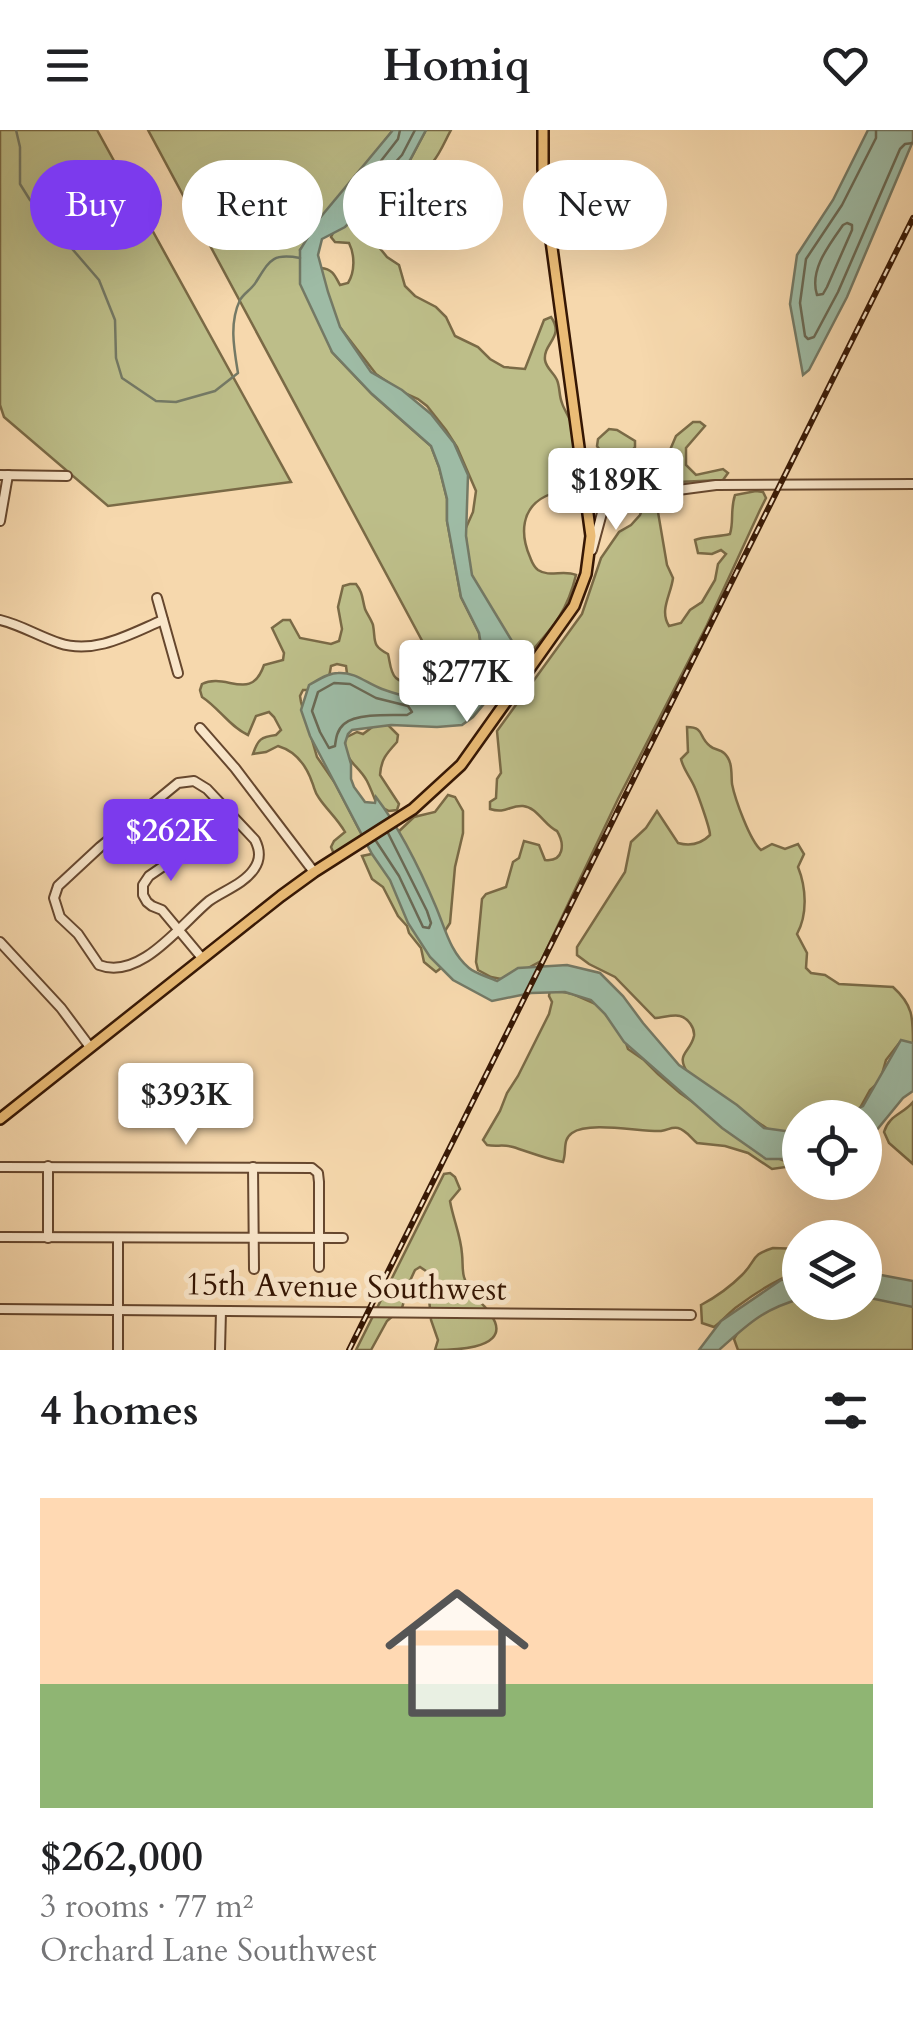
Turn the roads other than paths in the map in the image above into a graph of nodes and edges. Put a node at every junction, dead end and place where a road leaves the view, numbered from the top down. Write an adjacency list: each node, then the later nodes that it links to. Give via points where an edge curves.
1 (542, 130): 6 (main road, via 545,196)
2 (4, 475): 3 (street); 7 (street)
3 (66, 476)
4 (913, 484): 5 (street, via 716,485)
5 (624, 496): 6 (street); 8 (street, via 602,512)
6 (588, 502): 8 (main road)
7 (0, 520)
8 (590, 554): 17 (main road, via 570,613 462,765 428,798)
9 (157, 598): 11 (street)
10 (0, 620): 13 (street)
11 (163, 620): 13 (street); 14 (street)
12 (82, 633): 13 (street)
13 (81, 646)
14 (178, 673)
15 (200, 728): 17 (street)
16 (231, 814): 18 (street, via 259,849 256,866); 18 (street, via 143,886 147,902); 18 (street, via 201,784 178,782 100,846 54,898 60,917 107,968 144,959)
17 (314, 872): 20 (main road)
18 (178, 929): 20 (street)
19 (0, 942): 21 (street)
20 (202, 958): 21 (main road)
21 (90, 1047): 22 (main road)
22 (0, 1119)
23 (48, 1166): 24 (street); 25 (street); 28 (street)
24 (0, 1167)
25 (253, 1167): 27 (street, via 312,1168 318,1174); 29 (street)
26 (0, 1237): 28 (street)
27 (318, 1237): 29 (street); 30 (street); 32 (street)
28 (48, 1238): 31 (street)
29 (253, 1238): 31 (street); 33 (street)
30 (343, 1238)
31 (118, 1239): 35 (street)
32 (319, 1267)
33 (254, 1269)
34 (0, 1309): 35 (street, 15th Avenue Southwest)
35 (118, 1310): 36 (street, 15th Avenue Southwest); 38 (street)
36 (220, 1310): 37 (street, 15th Avenue Southwest); 39 (street)
37 (691, 1314)
38 (118, 1350)
39 (220, 1350)

